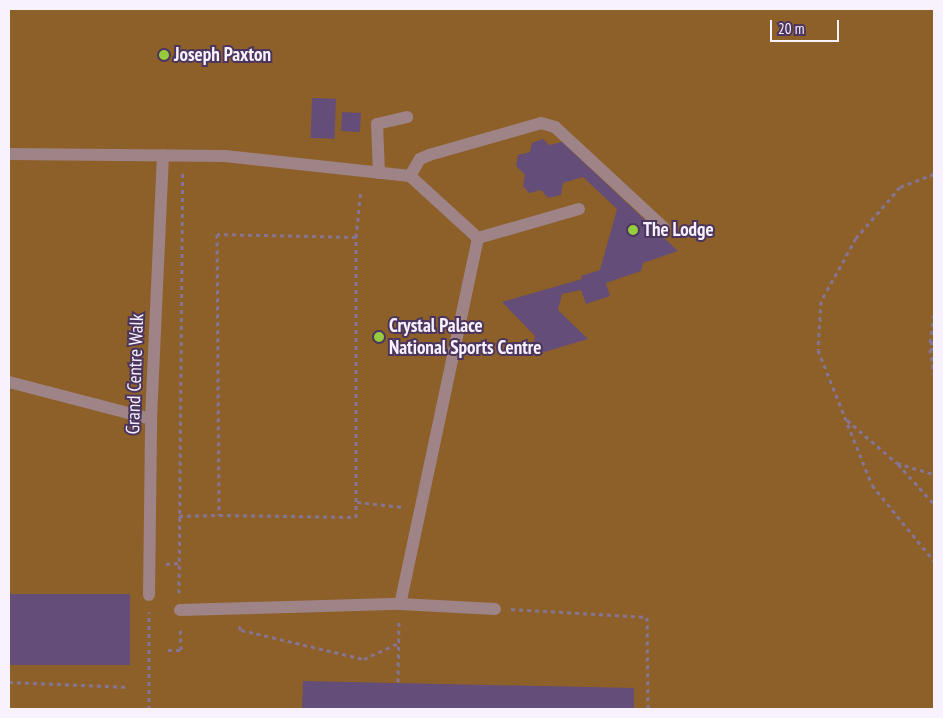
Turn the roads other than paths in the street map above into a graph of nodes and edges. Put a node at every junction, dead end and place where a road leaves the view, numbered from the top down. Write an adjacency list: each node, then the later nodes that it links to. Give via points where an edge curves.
1 (407, 118): 4 (lane, via 377,124)
2 (9, 154): 3 (lane)
3 (163, 154): 4 (lane, via 225,156); 10 (lane, Grand Centre Walk)
4 (379, 173): 5 (lane)
5 (410, 176): 7 (lane, via 420,159 428,154 541,123 555,127); 8 (lane)
6 (579, 210): 8 (lane)
7 (664, 228)
8 (478, 238): 12 (lane)
9 (9, 382): 10 (lane)
10 (151, 419): 11 (lane, Grand Centre Walk)
11 (149, 595)
12 (400, 604): 13 (lane); 14 (lane)
13 (495, 609)
14 (180, 610)

